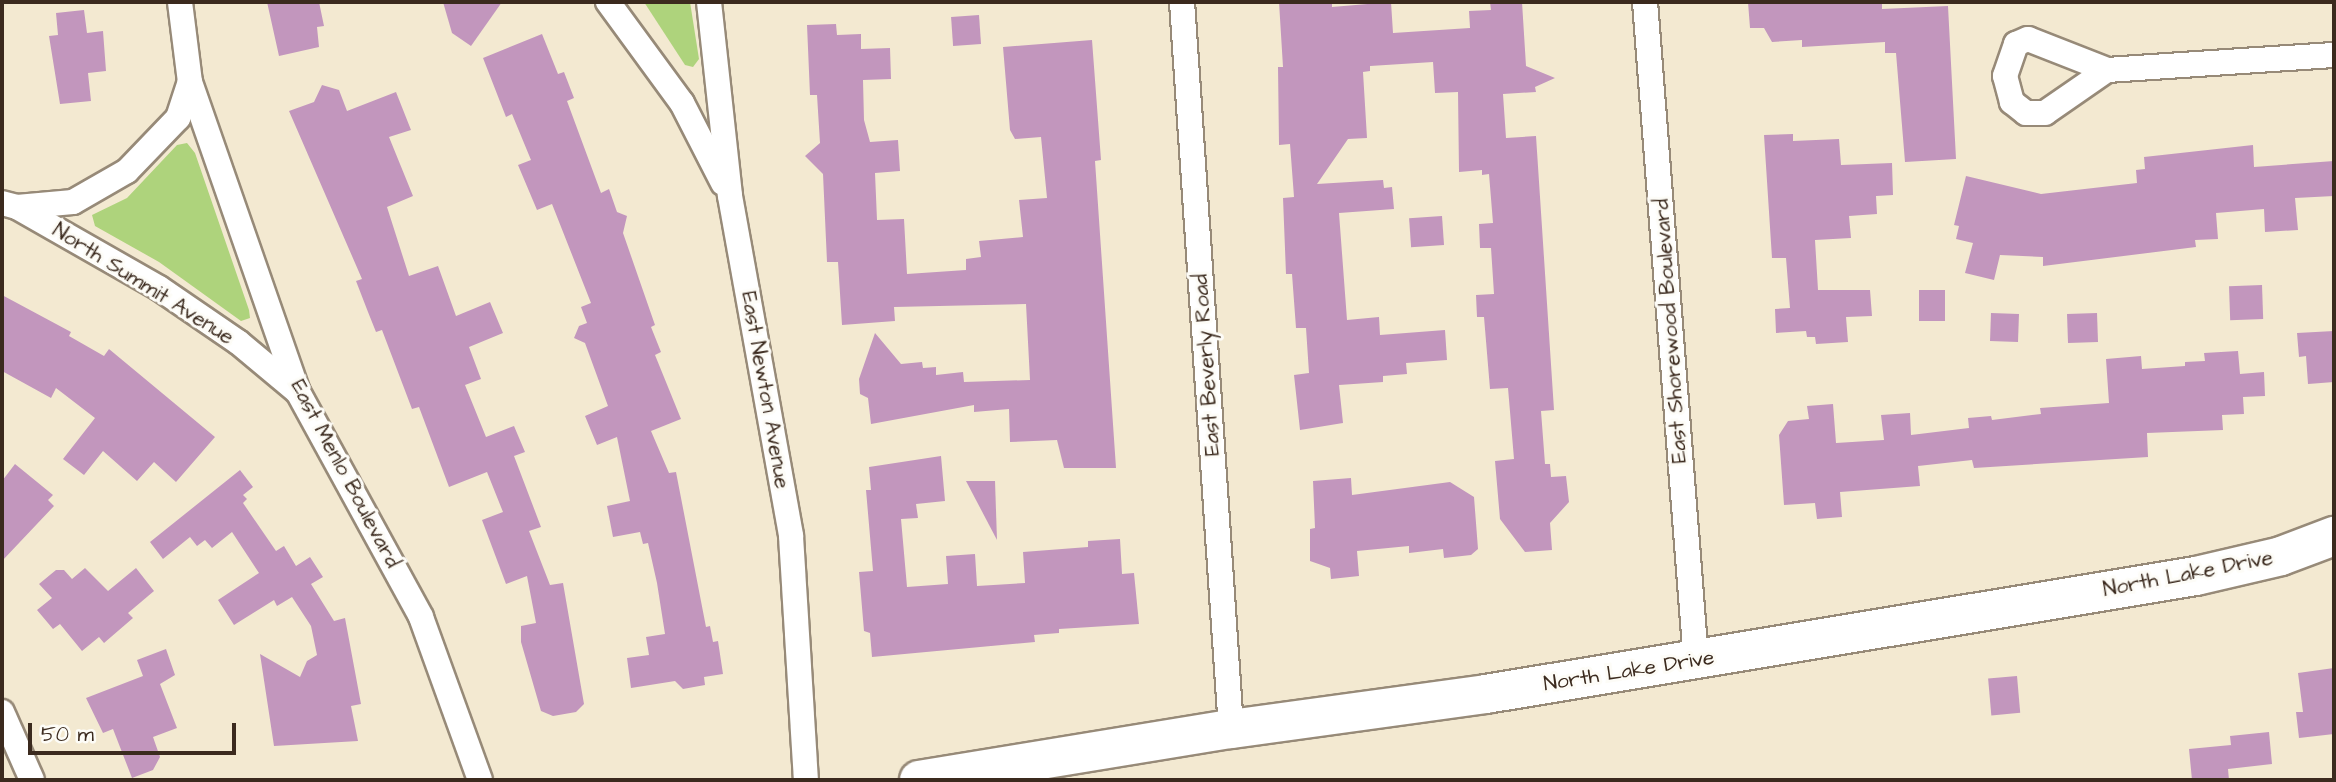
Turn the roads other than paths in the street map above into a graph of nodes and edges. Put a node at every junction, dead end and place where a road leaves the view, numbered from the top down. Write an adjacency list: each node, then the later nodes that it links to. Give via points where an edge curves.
1 (180, 2): 8 (street, East Menlo Boulevard)
2 (608, 2): 9 (street, via 682,103)
3 (709, 2): 9 (street, East Newton Avenue)
4 (1182, 2): 15 (street, East Beverly Road)
5 (1645, 2): 13 (street, East Shorewood Boulevard)
6 (2334, 55): 7 (street)
7 (2107, 70)
8 (190, 82): 10 (street, North Summit Avenue, via 178,118 127,171 73,202); 11 (street, East Menlo Boulevard)
9 (730, 196): 18 (street, East Newton Avenue, via 791,536)
10 (10, 205): 11 (street, North Summit Avenue, via 159,288 238,342)
11 (298, 392): 17 (street, East Menlo Boulevard, via 421,617)
12 (2334, 536): 13 (main road, North Lake Drive, via 2281,556 2196,576)
13 (1696, 660): 15 (main road, North Lake Drive)
14 (2, 712): 16 (street)
15 (1231, 729): 19 (main road, North Lake Drive)
16 (32, 780)
17 (480, 780)
18 (806, 780)
19 (919, 780)

